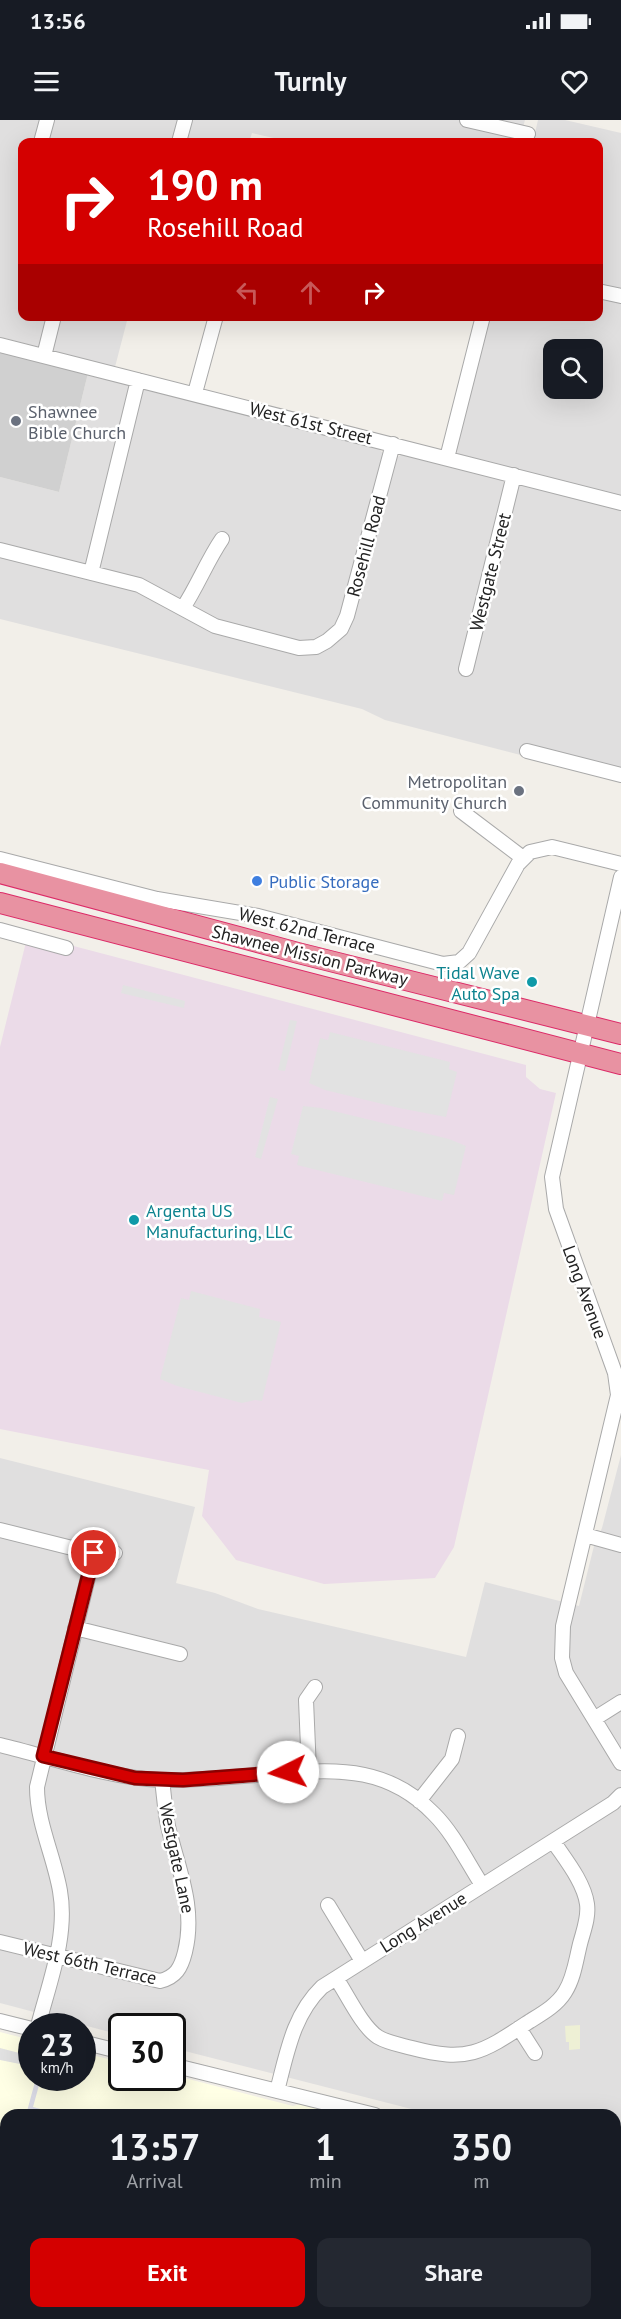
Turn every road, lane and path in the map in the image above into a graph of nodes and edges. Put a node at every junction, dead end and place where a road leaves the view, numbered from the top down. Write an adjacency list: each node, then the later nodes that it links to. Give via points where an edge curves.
1 (47, 120): 5 (street)
2 (185, 120): 6 (street)
3 (467, 120): 7 (street)
4 (531, 120): 7 (street)
5 (42, 138)
6 (180, 138)
7 (527, 138)
8 (603, 292): 9 (street)
9 (621, 296)
10 (53, 321): 14 (street)
11 (215, 321): 16 (street)
12 (482, 321): 18 (street)
13 (0, 345): 14 (street, West 61st Street)
14 (44, 356): 15 (street, West 61st Street)
15 (138, 380): 16 (street, West 61st Street); 23 (street)
16 (195, 393): 17 (street, West 61st Street)
17 (393, 444): 18 (street, West 61st Street); 24 (street, Rosehill Road, via 347,616 341,629 327,641 316,647 299,648 215,626)
18 (447, 458): 19 (street, West 61st Street)
19 (514, 475): 20 (street, West 61st Street); 25 (street, Westgate Street)
20 (621, 503)
21 (222, 539): 24 (street)
22 (0, 550): 23 (street)
23 (91, 573): 24 (street, via 139,585)
24 (183, 608)
25 (466, 669)
26 (527, 750): 27 (street)
27 (621, 775)
28 (461, 811): 29 (street)
29 (523, 858): 30 (street, West 62nd Terrace, via 469,953 459,962 443,964 267,919 157,899); 31 (street, via 530,852 552,847)
30 (0, 859)
31 (621, 864)
32 (0, 873): 37 (highway, Shawnee Mission Parkway)
33 (621, 877): 41 (street, Long Avenue)
34 (0, 903): 39 (highway, Shawnee Mission Parkway)
35 (0, 930): 36 (street)
36 (66, 948)
37 (298, 953): 38 (highway, Shawnee Mission Parkway); 39 (highway, via 286,964)
38 (341, 964): 40 (highway); 41 (highway, Shawnee Mission Parkway)
39 (261, 970): 40 (highway, Shawnee Mission Parkway)
40 (294, 979): 43 (highway, Shawnee Mission Parkway)
41 (587, 1025): 42 (highway, Shawnee Mission Parkway); 43 (street, Long Avenue)
42 (621, 1034)
43 (580, 1053): 44 (highway, Shawnee Mission Parkway); 46 (street, Long Avenue, via 554,1162 553,1192 617,1380 618,1395)
44 (621, 1064)
45 (0, 1530): 48 (street)
46 (585, 1535): 47 (street); 54 (street, Long Avenue, via 561,1634 562,1658)
47 (621, 1545)
48 (94, 1553): 49 (street); 50 (street)
49 (115, 1553)
50 (75, 1628): 51 (street); 57 (street)
51 (180, 1654)
52 (315, 1687): 59 (street, via 306,1700)
53 (621, 1702): 54 (street)
54 (594, 1719): 58 (street, Long Avenue)
55 (458, 1736): 62 (street, via 452,1760)
56 (0, 1745): 57 (street)
57 (43, 1756): 60 (street, via 135,1778); 67 (street, via 38,1806 62,1906)
58 (621, 1763)
59 (309, 1771): 60 (street); 62 (street, via 337,1770 377,1777)
60 (162, 1780): 69 (street, Westgate Lane, via 190,1923)
61 (621, 1795): 63 (street, Long Avenue)
62 (419, 1801): 64 (street, via 440,1821)
63 (553, 1841): 64 (street, Long Avenue); 74 (street, via 585,1894 587,1914 565,1992 551,2007)
64 (482, 1885): 68 (street, Long Avenue)
65 (328, 1905): 68 (street)
66 (0, 1942): 67 (street, West 66th Terrace)
67 (56, 1956): 69 (street, West 66th Terrace, via 160,1981); 71 (street)
68 (362, 1961): 70 (street, Long Avenue)
69 (178, 1971)
70 (336, 1978): 74 (street, via 369,2029 388,2042 455,2056 488,2047); 77 (street, Long Avenue, via 314,1995 296,2024)
71 (41, 2013)
72 (0, 2021): 73 (street)
73 (18, 2026)
74 (519, 2028): 75 (street)
75 (535, 2053)
76 (186, 2068): 77 (street)
77 (278, 2091): 78 (street)
78 (351, 2109)

